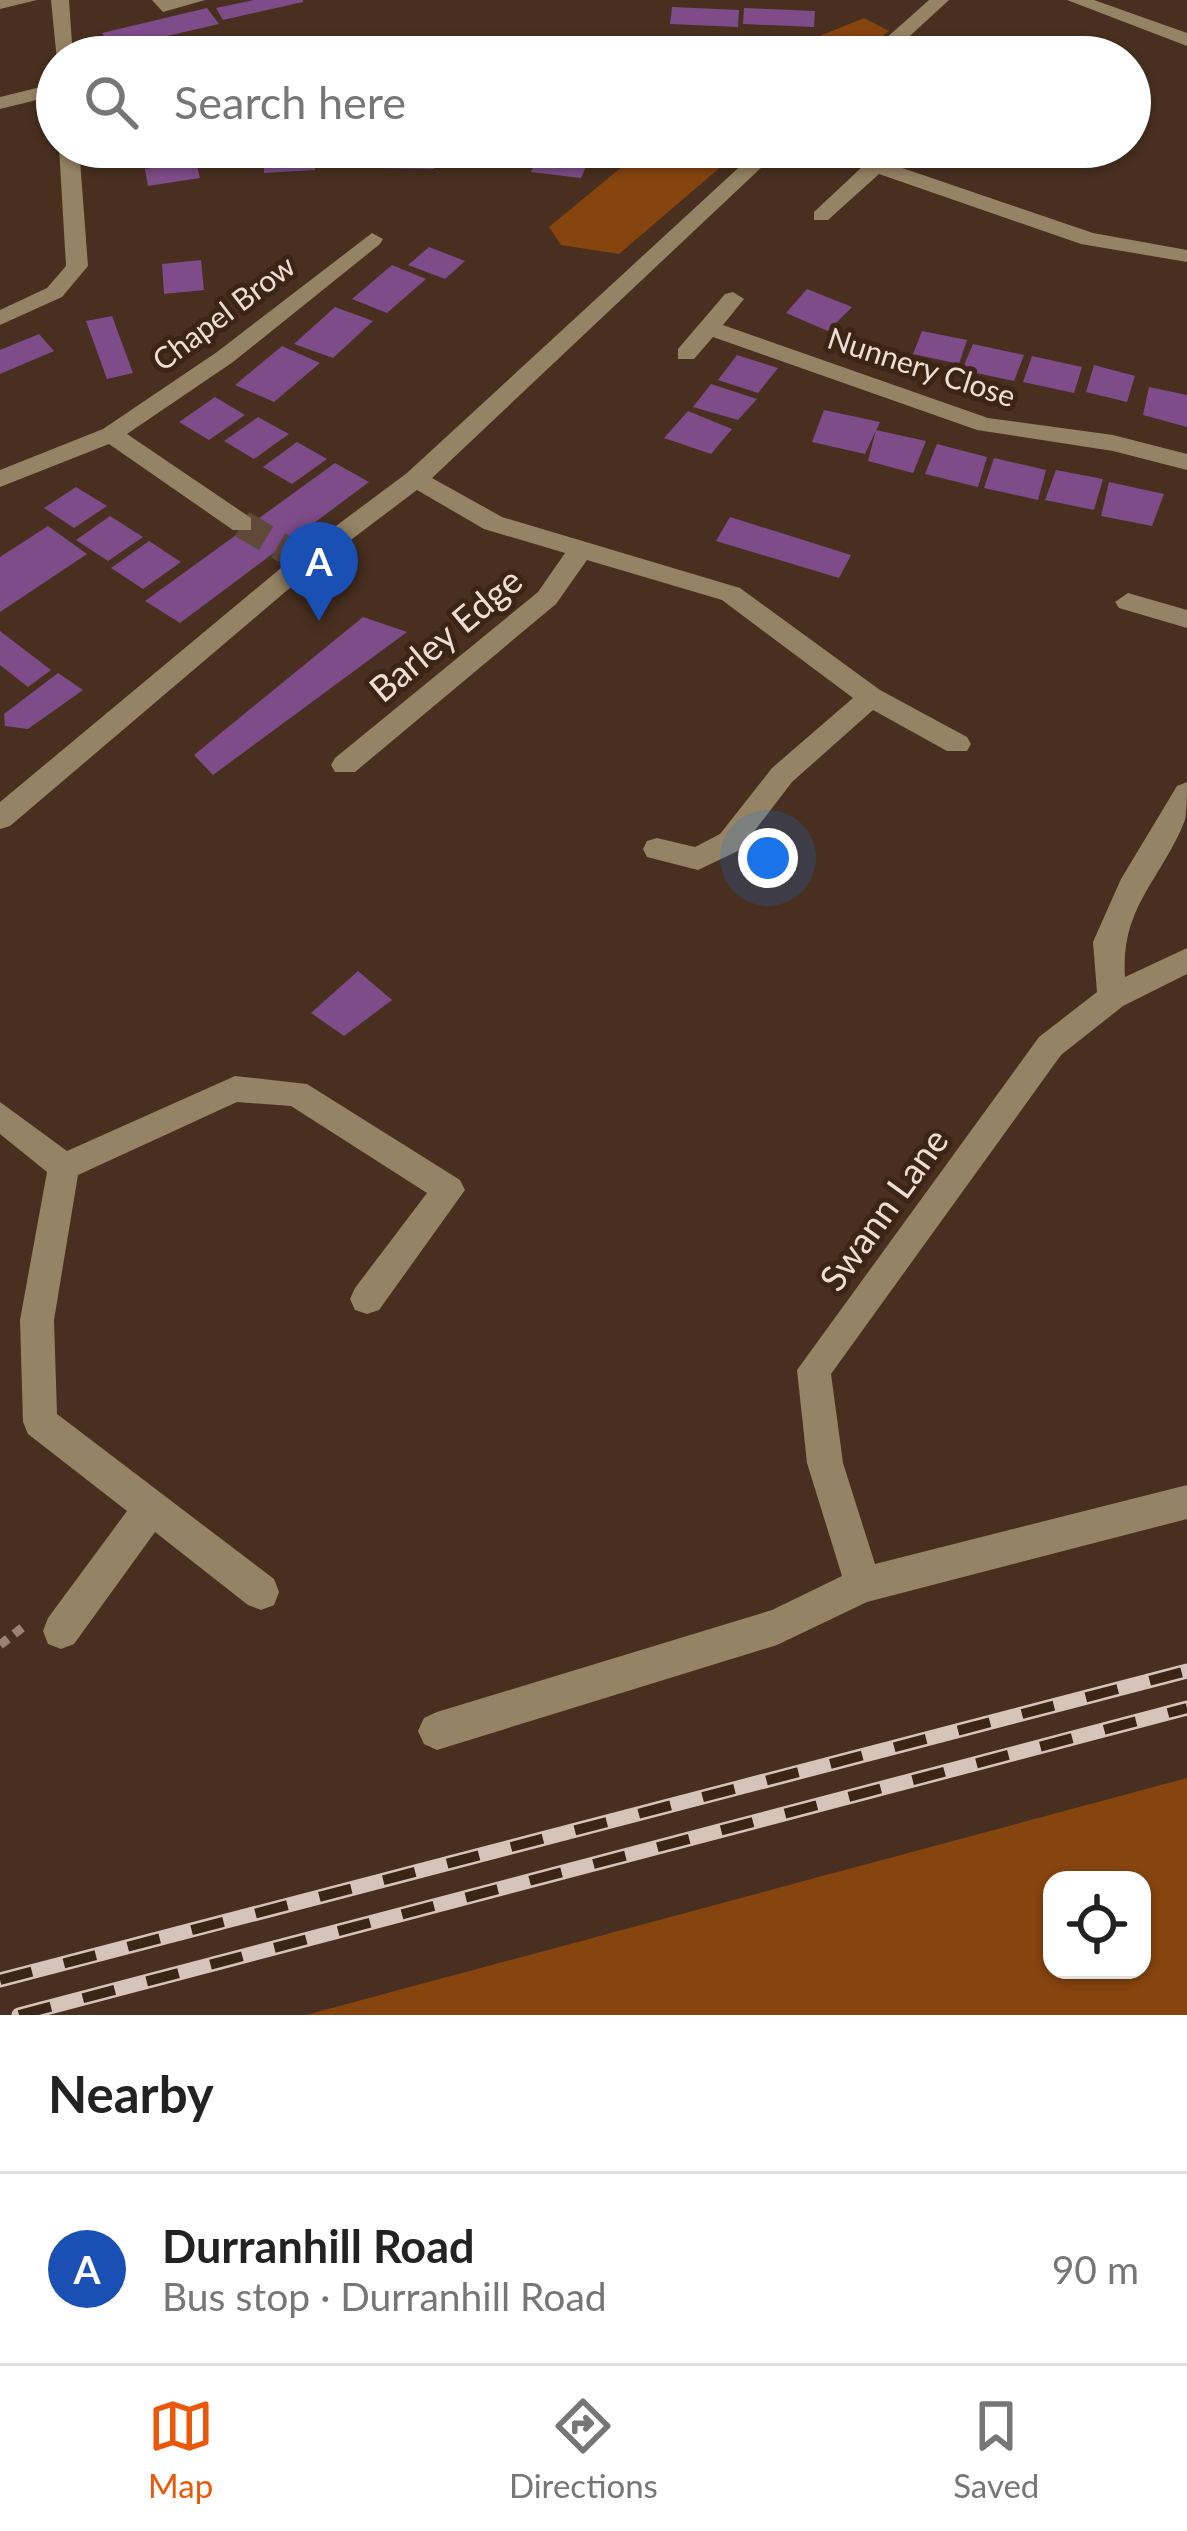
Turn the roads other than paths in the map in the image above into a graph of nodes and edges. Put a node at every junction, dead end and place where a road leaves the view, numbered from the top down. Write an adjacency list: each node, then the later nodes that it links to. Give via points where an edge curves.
1 (28, 0): 7 (street)
2 (60, 0): 8 (street)
3 (160, 0): 4 (street)
4 (196, 0)
5 (940, 0): 9 (street)
6 (1076, 0): 10 (street)
7 (0, 3)
8 (62, 36)
9 (899, 36)
10 (1187, 40)
11 (36, 94): 12 (street)
12 (0, 103)
13 (75, 168): 20 (street, via 73,277)
14 (750, 168): 26 (street)
15 (873, 168): 16 (street); 18 (street, via 1089,239)
16 (821, 216)
17 (372, 238): 23 (street, Chapel Brow, via 225,357)
18 (1187, 256)
19 (733, 298): 21 (street)
20 (0, 318)
21 (712, 329): 22 (street); 24 (street, Nunnery Close, via 985,425)
22 (686, 354)
23 (111, 434): 25 (street, Chapel Brow); 27 (street)
24 (1187, 462)
25 (0, 479)
26 (416, 479): 28 (street, Barley Edge, via 493,523); 35 (street, via 294,557)
27 (242, 524)
28 (581, 550): 31 (street, Barley Edge, via 731,595); 33 (street, Barley Edge, via 547,598)
29 (1128, 602): 30 (street)
30 (1187, 619)
31 (871, 697): 32 (street, Barley Edge); 36 (street, via 782,775 730,842 698,859)
32 (957, 744)
33 (345, 765)
34 (1187, 793): 38 (street, via 1108,942)
35 (0, 818)
36 (657, 849)
37 (1187, 960): 38 (street, Swann Lane)
38 (1112, 997): 44 (street, Swann Lane, via 1050,1046 814,1370 825,1463)
39 (0, 1114): 40 (street)
40 (64, 1167): 41 (street, via 236,1089 296,1093 448,1190); 43 (street, via 37,1320 40,1422)
41 (367, 1299)
42 (1187, 1502): 44 (street)
43 (152, 1508): 45 (street); 46 (street)
44 (863, 1585): 47 (street, via 777,1627)
45 (261, 1592)
46 (61, 1631)
47 (437, 1731)

